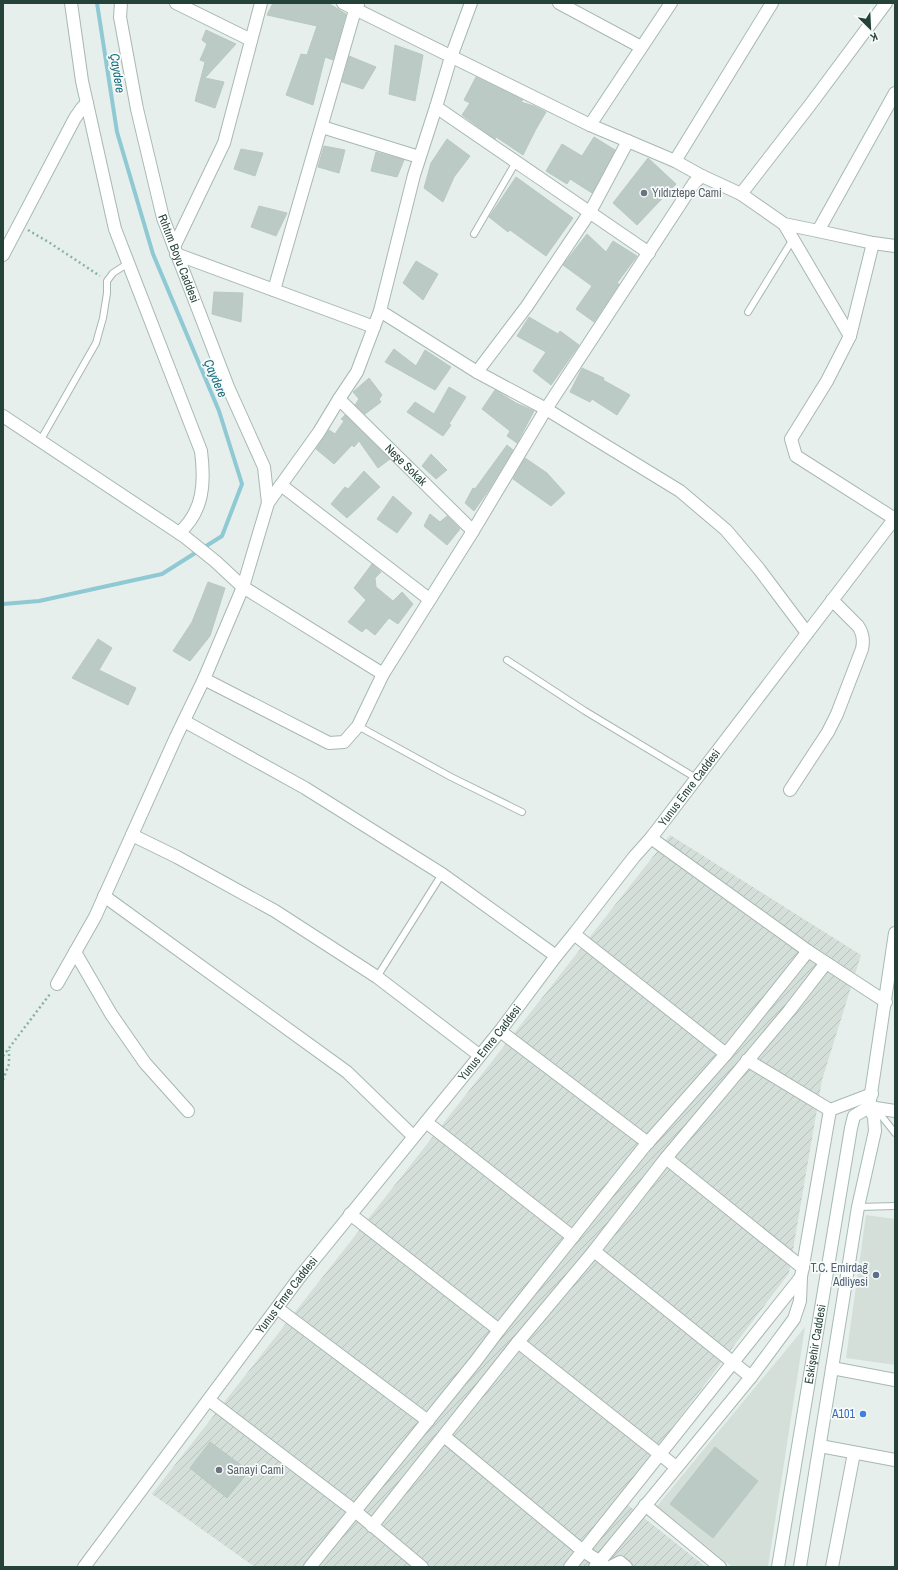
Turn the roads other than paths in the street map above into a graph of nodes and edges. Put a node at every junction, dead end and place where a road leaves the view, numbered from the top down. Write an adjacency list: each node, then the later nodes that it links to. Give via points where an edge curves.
1 (71, 3): 16 (street)
2 (121, 3): 33 (street, Rıhtım Boyu Caddesi, via 120,16 137,109 163,218)
3 (176, 3): 12 (street)
4 (261, 3): 12 (street)
5 (343, 3): 11 (street)
6 (470, 3): 14 (street)
7 (559, 3): 13 (street)
8 (671, 3): 13 (street)
9 (772, 3): 22 (street)
10 (886, 3): 25 (street)
11 (357, 6): 14 (street); 19 (street)
12 (251, 40): 33 (street, via 224,143)
13 (641, 47): 18 (street)
14 (451, 57): 17 (street); 18 (street)
15 (895, 93): 28 (street)
16 (87, 103): 35 (street, via 76,118); 36 (street, via 115,229)
17 (436, 108): 21 (street); 23 (street)
18 (590, 125): 20 (street)
19 (322, 127): 21 (street); 37 (street)
20 (628, 141): 22 (street); 26 (street)
21 (419, 157): 38 (street)
22 (675, 161): 24 (street)
23 (516, 162): 26 (street); 29 (lane)
24 (702, 176): 25 (street); 34 (street, via 694,183)
25 (741, 194): 27 (street)
26 (590, 212): 34 (street); 42 (street, via 527,306)
27 (784, 224): 28 (street); 30 (street)
28 (818, 230): 31 (street)
29 (474, 234)
30 (793, 239): 39 (lane); 41 (street)
31 (873, 243): 32 (street); 41 (street)
32 (895, 246)
33 (175, 250): 37 (street); 48 (street, Rıhtım Boyu Caddesi, via 228,387 264,467)
34 (648, 253): 44 (street)
35 (3, 255)
36 (128, 264): 46 (lane, via 113,273 107,281 104,318 96,343); 51 (street, via 201,451 203,476 200,501)
37 (274, 290): 40 (street)
38 (380, 311): 40 (street); 42 (street)
39 (748, 312)
40 (374, 327): 43 (street, via 357,372)
41 (850, 336): 49 (street, via 827,381 791,439 796,456)
42 (477, 372): 44 (street)
43 (339, 399): 47 (street); 50 (street, Neşe Sokak)
44 (546, 409): 50 (street); 55 (street, via 680,491 726,530)
45 (3, 416): 46 (street)
46 (40, 441): 51 (street)
47 (281, 485): 48 (street); 53 (street)
48 (268, 503): 52 (street)
49 (895, 518): 54 (street, Yunus Emre Caddesi)
50 (473, 531): 53 (street)
51 (182, 535): 52 (street)
52 (243, 587): 57 (street); 58 (street)
53 (429, 599): 57 (street)
54 (832, 600): 55 (street, Yunus Emre Caddesi); 62 (street, via 861,630 864,643 828,732)
55 (807, 633): 61 (street, Yunus Emre Caddesi)
56 (507, 660): 61 (lane)
57 (384, 674): 60 (street)
58 (204, 679): 59 (street); 60 (street, via 329,743 344,742)
59 (184, 721): 64 (street); 66 (street, via 305,788)
60 (358, 726): 63 (lane)
61 (696, 778): 65 (street, Yunus Emre Caddesi)
62 (790, 790)
63 (522, 812)
64 (132, 835): 67 (street); 74 (street, via 275,911)
65 (651, 838): 69 (street, Yunus Emre Caddesi); 70 (street)
66 (442, 874): 72 (street); 74 (lane)
67 (104, 896): 71 (street); 88 (street, via 347,1072)
68 (895, 933): 76 (street, Eskişehir Caddesi)
69 (574, 934): 72 (street, Yunus Emre Caddesi); 78 (street)
70 (808, 951): 73 (street); 78 (street)
71 (75, 952): 75 (street); 85 (street, via 111,1014 141,1057)
72 (556, 956): 77 (street, Yunus Emre Caddesi)
73 (826, 963): 76 (street); 80 (street)
74 (377, 977): 79 (street)
75 (57, 984)
76 (886, 1002): 81 (street, Eskişehir Caddesi)
77 (500, 1031): 79 (street, Yunus Emre Caddesi); 89 (street)
78 (726, 1054): 89 (street)
79 (479, 1055): 86 (street, Yunus Emre Caddesi)
80 (747, 1060): 83 (street); 90 (street)
81 (872, 1094): 82 (street, Eskişehir Caddesi); 83 (street)
82 (870, 1107): 84 (street); 87 (lane, via 880,1114); 92 (street, Eskişehir Caddesi, via 875,1131); 123 (street, Eskişehir Caddesi, via 854,1116 851,1128)
83 (830, 1110): 96 (street)
84 (895, 1111)
85 (188, 1112)
86 (426, 1122): 88 (street, Yunus Emre Caddesi); 94 (street)
87 (895, 1133)
88 (413, 1136): 93 (street, Yunus Emre Caddesi)
89 (648, 1143): 94 (street)
90 (666, 1158): 95 (street); 96 (street)
91 (895, 1206): 92 (lane)
92 (858, 1207): 101 (street, Eskişehir Caddesi)
93 (350, 1214): 97 (street, Yunus Emre Caddesi); 98 (street)
94 (573, 1236): 98 (street)
95 (594, 1251): 99 (street); 100 (street)
96 (802, 1273): 100 (street); 102 (street, via 800,1301 794,1319)
97 (277, 1308): 104 (street, Yunus Emre Caddesi); 105 (street)
98 (499, 1330): 105 (street)
99 (518, 1342): 106 (street); 109 (street)
100 (733, 1363): 102 (street); 109 (street)
101 (832, 1368): 103 (street); 107 (street, Eskişehir Caddesi)
102 (751, 1377): 111 (street)
103 (895, 1380)
104 (209, 1400): 113 (street); 117 (street, Yunus Emre Caddesi)
105 (428, 1420): 113 (street)
106 (444, 1436): 114 (street); 115 (street)
107 (820, 1446): 108 (street); 124 (street, Eskişehir Caddesi)
108 (854, 1453): 110 (street); 125 (street)
109 (659, 1455): 111 (street); 115 (street)
110 (895, 1460)
111 (676, 1467): 112 (street)
112 (645, 1505): 116 (street); 122 (street)
113 (355, 1511): 114 (street); 118 (street)
114 (372, 1526): 119 (street)
115 (583, 1551): 116 (street); 120 (street)
116 (602, 1566): 121 (street, via 620,1562)
117 (84, 1567)
118 (310, 1567)
119 (422, 1567)
120 (570, 1567)
121 (626, 1567)
122 (720, 1567)
123 (778, 1567)
124 (800, 1567)
125 (832, 1567)

